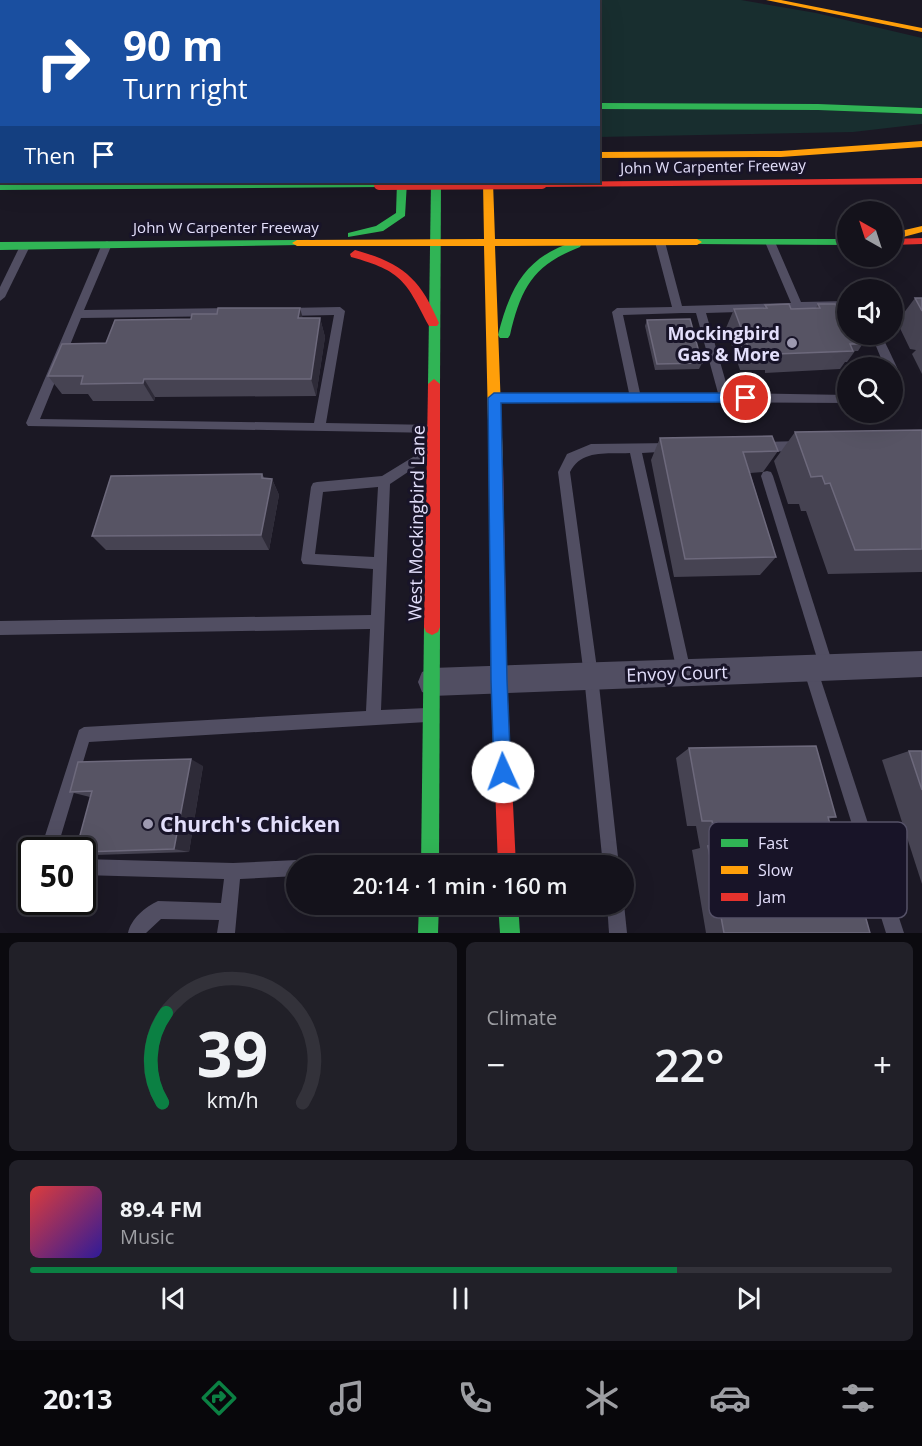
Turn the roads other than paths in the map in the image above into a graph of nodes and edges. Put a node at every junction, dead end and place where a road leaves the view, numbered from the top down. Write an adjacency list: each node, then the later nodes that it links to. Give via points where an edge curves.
1 (770, 0): 4 (main road)
2 (831, 0): 3 (main road)
3 (922, 22)
4 (922, 30)
5 (600, 106): 6 (main road)
6 (922, 111)
7 (922, 144): 8 (main road, John W Carpenter Freeway, via 781,154)
8 (600, 155)
9 (922, 181): 13 (main road, John W Carpenter Freeway, bridge)
10 (402, 183): 22 (main road, via 401,214 380,229 355,235)
11 (436, 183): 25 (main road, West Mockingbird Lane)
12 (488, 183): 23 (main road)
13 (0, 187)
14 (922, 230): 15 (main road)
15 (903, 236)
16 (903, 240): 17 (main road)
17 (922, 241)
18 (603, 242): 19 (main road, John W Carpenter Freeway); 23 (main road, John W Carpenter Freeway); 37 (main road, via 551,254 517,287)
19 (660, 242): 20 (main road, John W Carpenter Freeway); 32 (lane)
20 (770, 242): 21 (main road, John W Carpenter Freeway); 30 (lane)
21 (837, 242)
22 (256, 243): 24 (main road, John W Carpenter Freeway); 25 (main road, John W Carpenter Freeway); 36 (main road, via 342,252 393,264 420,293)
23 (491, 243): 25 (main road, John W Carpenter Freeway); 37 (main road)
24 (107, 244): 27 (main road, John W Carpenter Freeway); 35 (lane)
25 (436, 244): 36 (main road, West Mockingbird Lane)
26 (0, 246): 27 (main road, John W Carpenter Freeway)
27 (25, 246): 28 (lane)
28 (1, 291)
29 (837, 305): 30 (lane)
30 (798, 306): 31 (lane)
31 (700, 310): 32 (lane); 38 (lane)
32 (678, 311): 40 (lane, via 617,312)
33 (244, 312): 35 (lane)
34 (280, 312): 42 (lane, via 340,311)
35 (78, 314): 42 (lane, via 32,423)
36 (436, 333): 43 (main road, West Mockingbird Lane)
37 (495, 383): 39 (main road)
38 (725, 397): 40 (lane); 41 (lane)
39 (494, 398): 40 (lane); 58 (main road)
40 (636, 398)
41 (837, 399)
42 (319, 428): 43 (lane)
43 (435, 430): 46 (main road, West Mockingbird Lane)
44 (814, 446): 45 (lane)
45 (743, 447)
46 (434, 448): 50 (lane); 59 (main road, West Mockingbird Lane)
47 (635, 448): 48 (lane); 56 (lane); 57 (lane, via 591,449 572,458 564,472)
48 (683, 448)
49 (767, 476): 55 (lane)
50 (384, 481): 51 (lane); 51 (lane, via 317,487 308,560)
51 (381, 563): 52 (lane)
52 (378, 622): 53 (lane); 61 (lane)
53 (0, 628)
54 (922, 664): 55 (street, Envoy Court)
55 (818, 668): 56 (street, Envoy Court); 62 (lane)
56 (684, 672): 57 (street, Envoy Court)
57 (591, 676): 58 (street, Envoy Court); 66 (lane)
58 (499, 680): 59 (street, Envoy Court); 65 (main road)
59 (432, 682): 60 (main road, West Mockingbird Lane)
60 (431, 715): 61 (lane); 64 (main road, West Mockingbird Lane)
61 (373, 717): 63 (lane, via 84,735)
62 (863, 822)
63 (53, 837)
64 (430, 855)
65 (507, 855)
66 (610, 855)
67 (96, 867): 69 (lane)
68 (286, 869): 69 (lane)
69 (233, 871): 70 (lane)
70 (228, 912): 75 (lane, via 158,910); 76 (lane)
71 (429, 915): 77 (main road)
72 (509, 915): 78 (main road)
73 (616, 915): 79 (lane)
74 (891, 918): 80 (lane)
75 (137, 933)
76 (226, 933)
77 (428, 933)
78 (510, 933)
79 (618, 933)
80 (895, 933)

